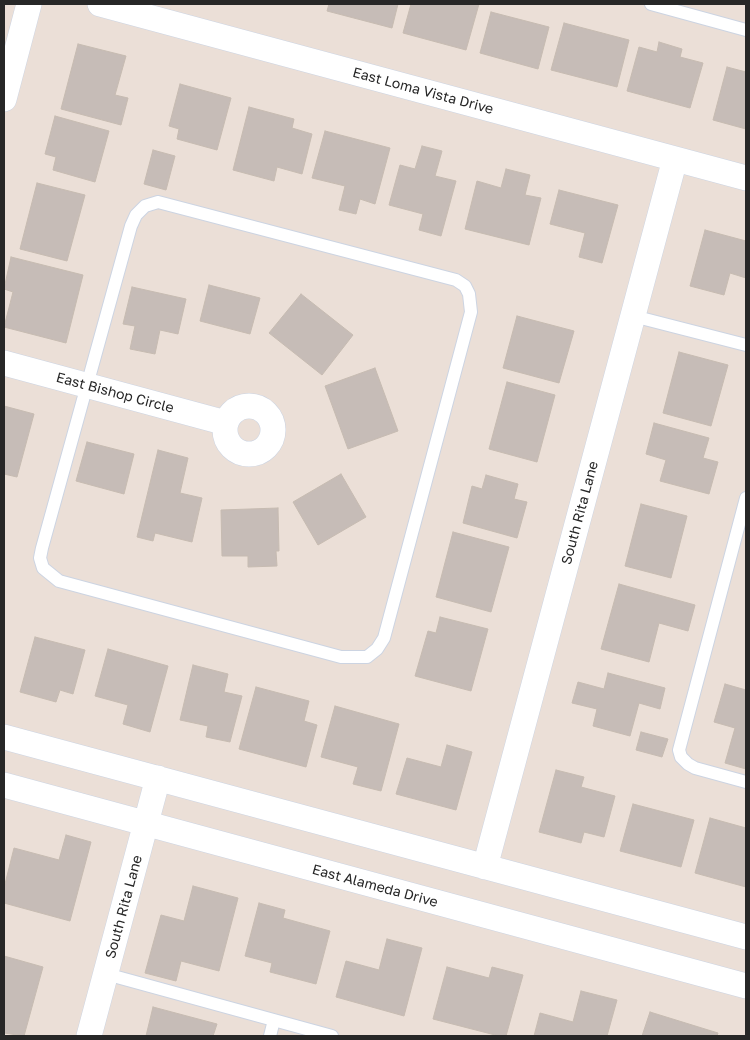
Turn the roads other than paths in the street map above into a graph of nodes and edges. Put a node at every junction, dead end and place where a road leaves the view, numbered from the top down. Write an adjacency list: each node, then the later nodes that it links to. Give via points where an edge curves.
1 (29, 4): 5 (street)
2 (100, 4): 6 (street, East Loma Vista Drive)
3 (651, 4): 4 (lane)
4 (746, 30)
5 (4, 99)
6 (675, 159): 7 (street, East Loma Vista Drive); 8 (street, South Rita Lane)
7 (746, 178)
8 (633, 316): 9 (lane); 19 (street, South Rita Lane)
9 (746, 345)
10 (4, 363): 11 (street, East Bishop Circle)
11 (86, 386): 11 (lane, via 40,558 42,568 49,575 69,584 341,657 367,657 384,638 472,302 465,286 456,280 158,202 145,206 131,226); 12 (street, East Bishop Circle)
12 (226, 423)
13 (746, 498): 16 (lane, via 679,750 681,757 696,768)
14 (4, 737): 15 (street)
15 (158, 778): 18 (street, South Rita Lane); 19 (street)
16 (746, 782)
17 (4, 785): 18 (street, East Alameda Drive)
18 (146, 824): 21 (street, South Rita Lane); 22 (street, East Alameda Drive)
19 (485, 866): 20 (street)
20 (746, 937)
21 (106, 974): 23 (lane); 24 (street, South Rita Lane)
22 (746, 986)
23 (274, 1020): 25 (lane); 26 (lane)
24 (89, 1036)
25 (270, 1036)
26 (332, 1036)

